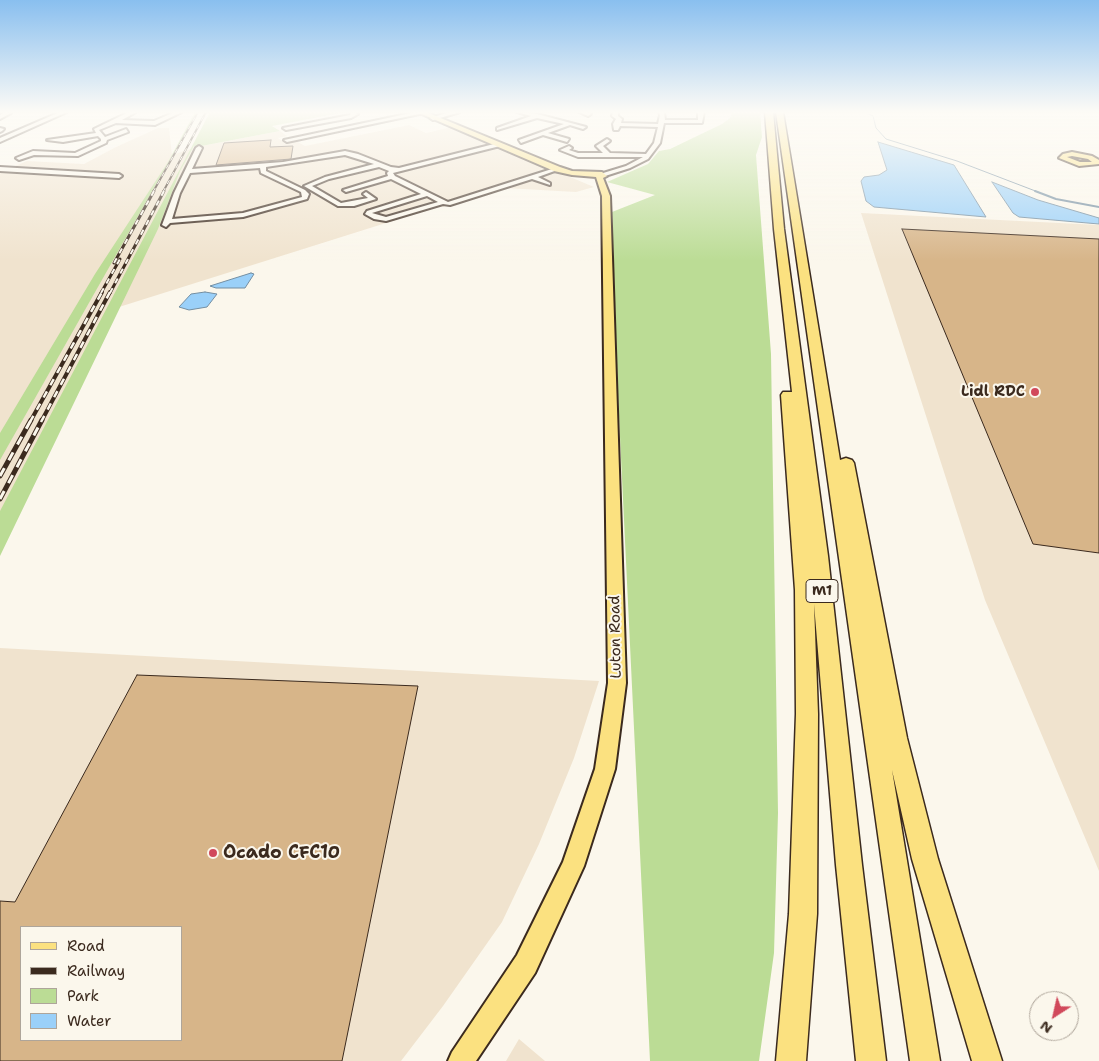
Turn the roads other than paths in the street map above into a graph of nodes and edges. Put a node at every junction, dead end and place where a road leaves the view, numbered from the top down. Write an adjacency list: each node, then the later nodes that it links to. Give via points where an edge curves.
1 (192, 162): 18 (street)
2 (292, 162): 13 (street)
3 (371, 162): 12 (street)
4 (428, 162): 17 (street)
5 (539, 162): 15 (main road)
6 (641, 162): 22 (street)
7 (773, 162): 32 (highway, M1)
8 (787, 162): 33 (highway, M1)
9 (1070, 162): 11 (main road)
10 (1098, 162): 11 (main road)
11 (1079, 164): 19 (main road)
12 (378, 165): 17 (street); 29 (street, via 307,186 340,205)
13 (264, 166): 18 (street); 18 (street, via 263,172 307,196 243,215 166,223)
14 (0, 169): 16 (street)
15 (557, 169): 22 (main road); 23 (street)
16 (11, 170): 20 (street); 21 (street)
17 (394, 170): 24 (street, via 390,175)
18 (188, 171)
19 (1099, 172)
20 (0, 175)
21 (119, 176)
22 (598, 176): 34 (main road, Luton Road, via 606,196 608,257 617,683 611,732 605,769 573,866 526,964)
23 (532, 177): 25 (street); 31 (street, via 448,204)
24 (392, 178): 26 (street); 28 (street)
25 (548, 184)
26 (346, 190)
27 (366, 194): 29 (street)
28 (427, 194): 31 (street); 31 (street, via 368,214 386,219)
29 (373, 199): 30 (street)
30 (383, 202)
31 (444, 202)
32 (779, 229): 35 (highway, via 777,261 804,590 807,714 803,914); 36 (highway, M1, via 819,556)
33 (819, 364): 37 (highway, M1); 38 (highway, via 846,459 896,738 925,859)
34 (461, 1061)
35 (791, 1061)
36 (871, 1061)
37 (925, 1061)
38 (987, 1061)

